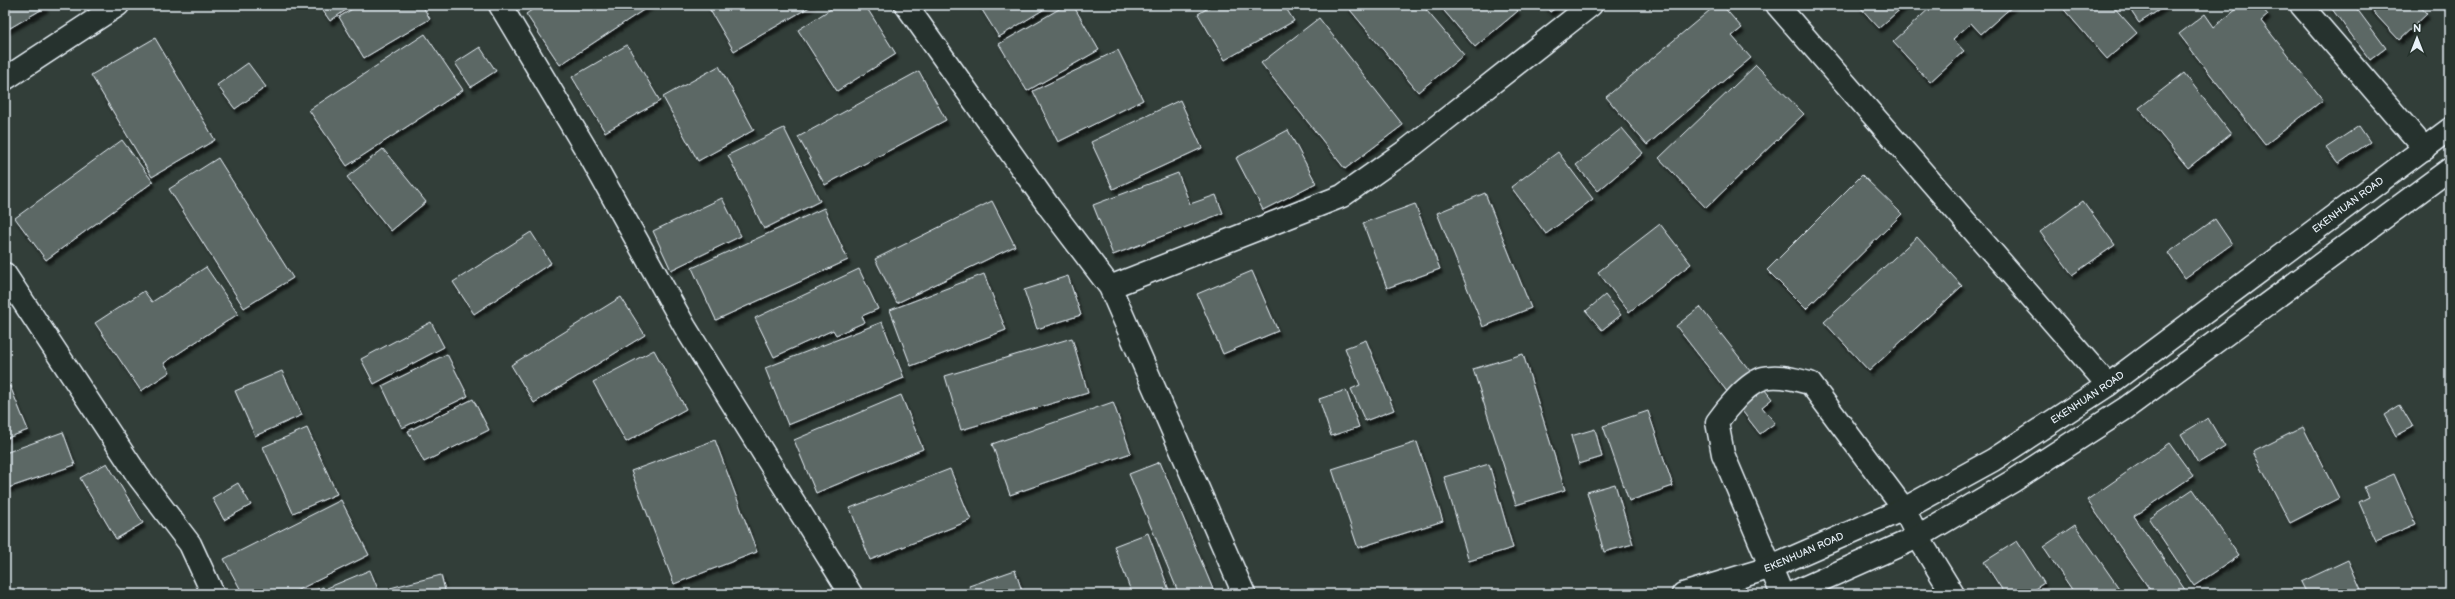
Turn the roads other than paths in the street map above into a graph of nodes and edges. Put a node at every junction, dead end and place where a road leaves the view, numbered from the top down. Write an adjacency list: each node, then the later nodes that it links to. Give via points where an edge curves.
1 (118, 5): 7 (street)
2 (500, 5): 18 (street, via 590,156 685,327)
3 (906, 5): 12 (street, via 1050,208)
4 (1591, 5): 12 (street, via 1407,150 1342,196)
5 (1778, 5): 13 (street)
6 (2301, 5): 9 (street)
7 (5, 79)
8 (2450, 129): 9 (street, EKENHUAN ROAD)
9 (2425, 149): 13 (street, EKENHUAN ROAD)
10 (2450, 169): 15 (street, via 2126,408 2014,481)
11 (5, 274): 17 (street, via 138,476 190,544)
12 (1110, 287): 19 (street)
13 (2108, 385): 14 (street, EKENHUAN ROAD, via 1993,460)
14 (1904, 509): 15 (street); 16 (street, EKENHUAN ROAD); 16 (street, via 1810,383 1785,377 1763,378 1732,402 1717,422 1722,454)
15 (1918, 537): 22 (street); 23 (street)
16 (1770, 568): 20 (street, EKENHUAN ROAD); 21 (street)
17 (213, 594)
18 (851, 594)
19 (1244, 594)
20 (1683, 594)
21 (1782, 594)
22 (1790, 594)
23 (1953, 594)

